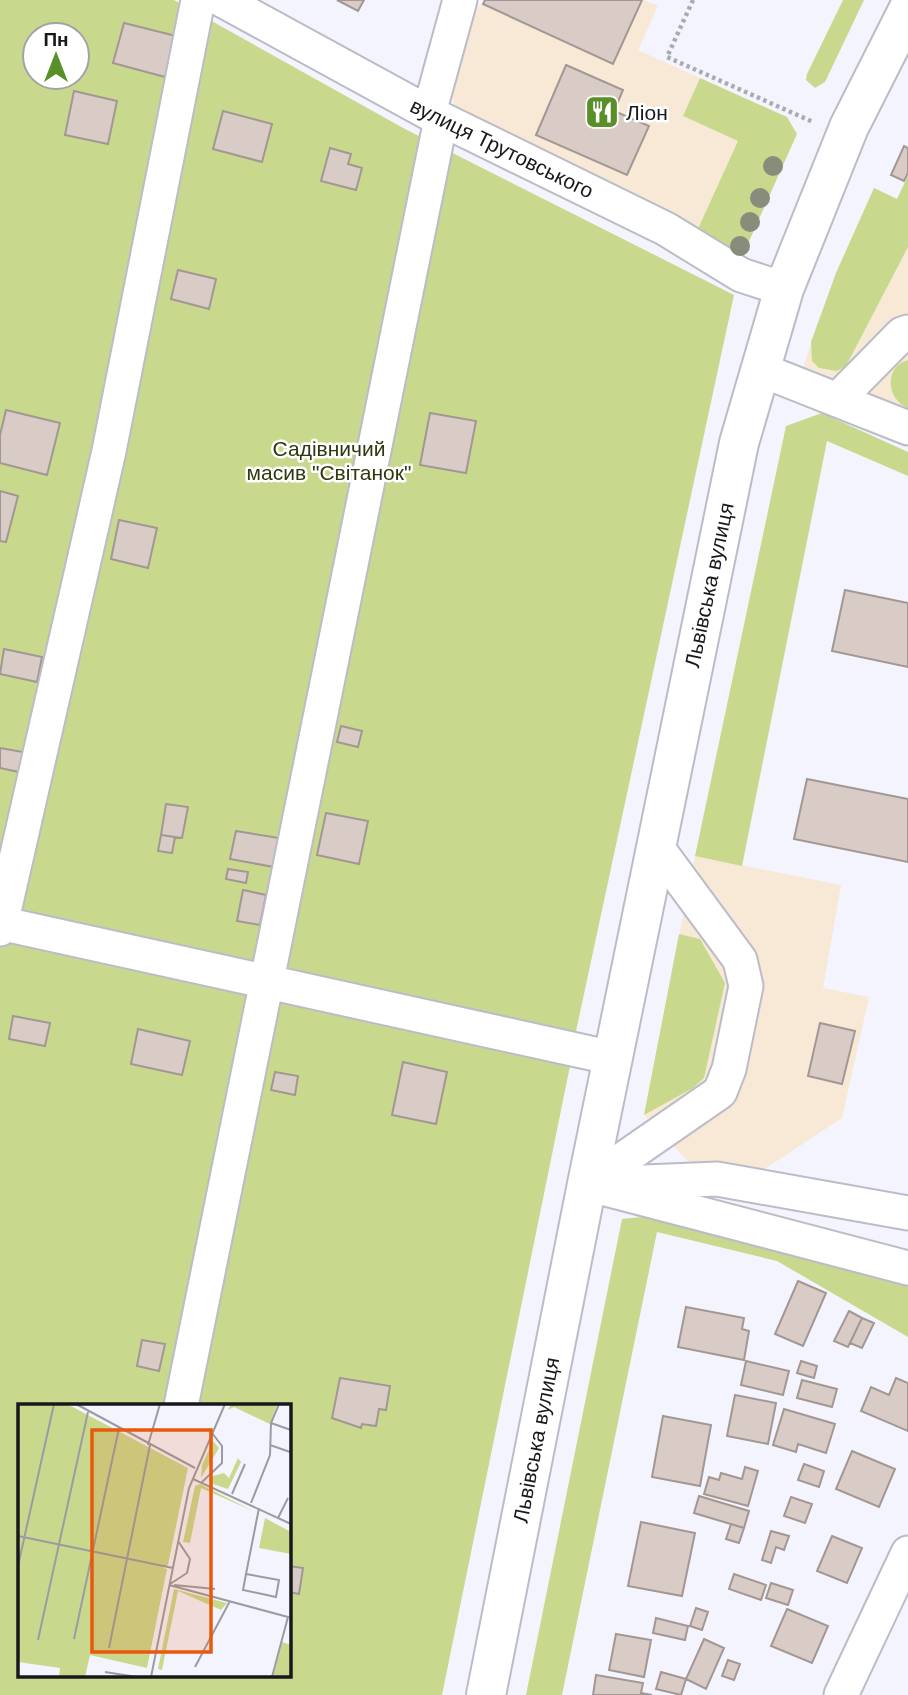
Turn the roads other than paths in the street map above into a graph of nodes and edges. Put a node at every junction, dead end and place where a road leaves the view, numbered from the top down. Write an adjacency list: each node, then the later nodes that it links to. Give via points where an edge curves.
1 (198, 0): 12 (street, via 109,452)
2 (222, 0): 5 (street, вулиця Трутовського)
3 (460, 0): 5 (street)
4 (907, 15): 6 (main road, Львівська вулиця, via 849,127)
5 (435, 116): 6 (street, вулиця Трутовського, via 666,229 741,275); 13 (street)
6 (784, 289): 8 (main road, Львівська вулиця)
7 (908, 332): 9 (street)
8 (760, 369): 9 (street); 11 (main road, Львівська вулиця, via 739,443)
9 (837, 400): 10 (street)
10 (908, 428)
11 (656, 846): 14 (main road, Львівська вулиця); 15 (street, via 740,960 746,986 732,1057 720,1092)
12 (0, 925): 13 (street)
13 (266, 984): 14 (street); 18 (street)
14 (613, 1058): 15 (main road, Львівська вулиця)
15 (587, 1184): 16 (street, via 717,1179); 17 (street); 20 (main road, Львівська вулиця)
16 (908, 1213)
17 (908, 1268)
18 (181, 1404)
19 (908, 1553): 21 (street)
20 (486, 1695)
21 (841, 1695)

